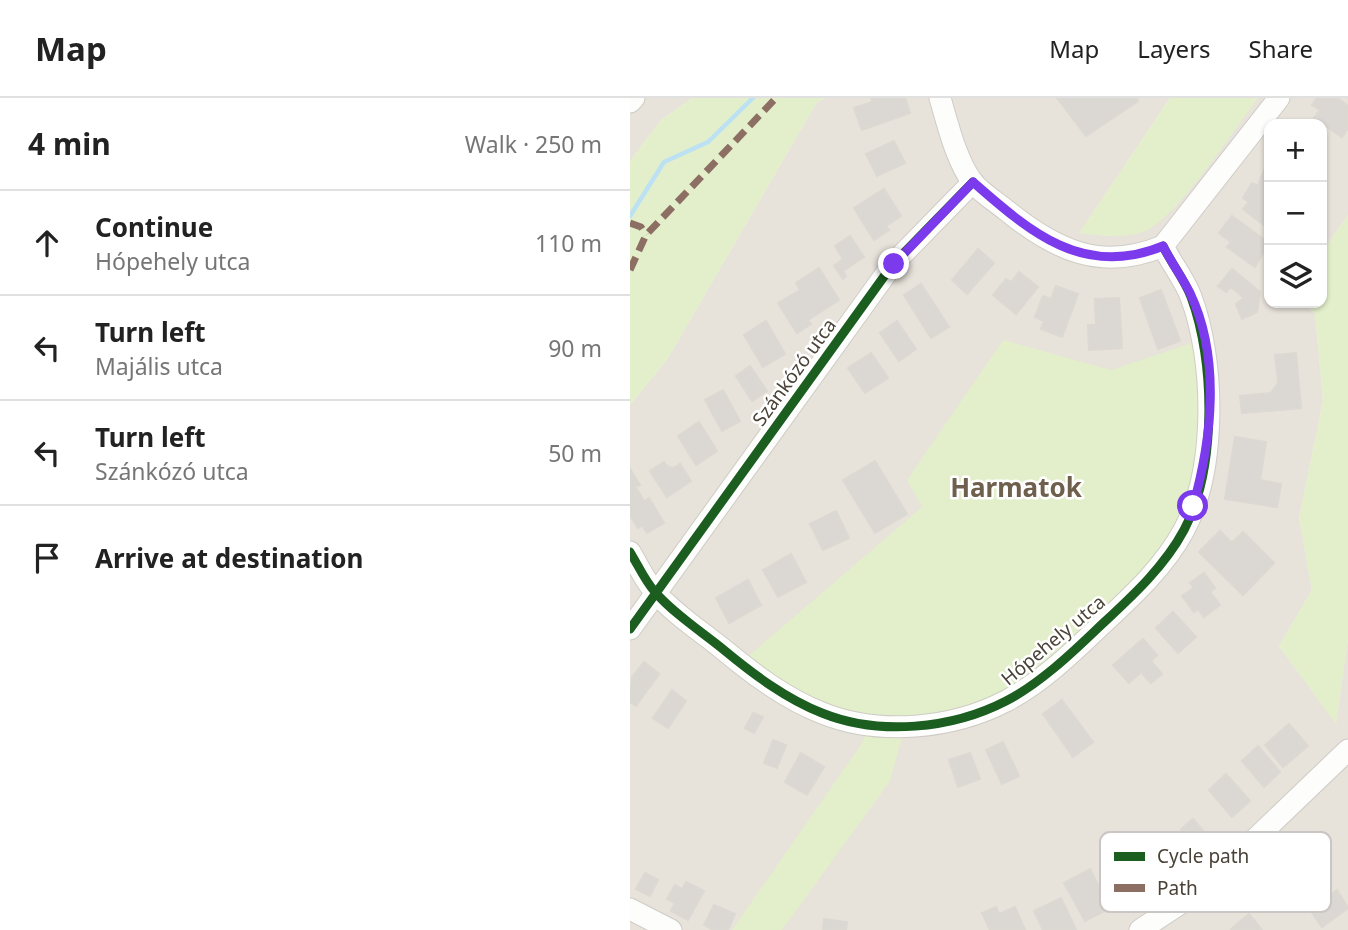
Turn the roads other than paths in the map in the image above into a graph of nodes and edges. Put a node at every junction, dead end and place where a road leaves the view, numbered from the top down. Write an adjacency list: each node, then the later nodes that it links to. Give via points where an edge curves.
1 (634, 98): 4 (street)
2 (940, 98): 5 (street)
3 (1279, 98): 6 (street)
4 (630, 102)
5 (973, 182): 6 (street, via 1024,225 1052,243 1087,256 1140,256); 8 (street, Szánkózó utca, via 894,264)
6 (1163, 246): 8 (street, Hópehely utca, via 1190,294 1204,338 1209,385 1204,457 1185,528 1140,589 1085,641 1009,699 982,712 929,725 870,726 822,713 740,663)
7 (630, 552): 8 (street)
8 (656, 593): 9 (street, Szánkózó utca)
9 (630, 629)
10 (1348, 750): 11 (street)
11 (1262, 832)
12 (630, 909): 14 (street)
13 (1167, 912): 15 (street)
14 (671, 930)
15 (1140, 930)

